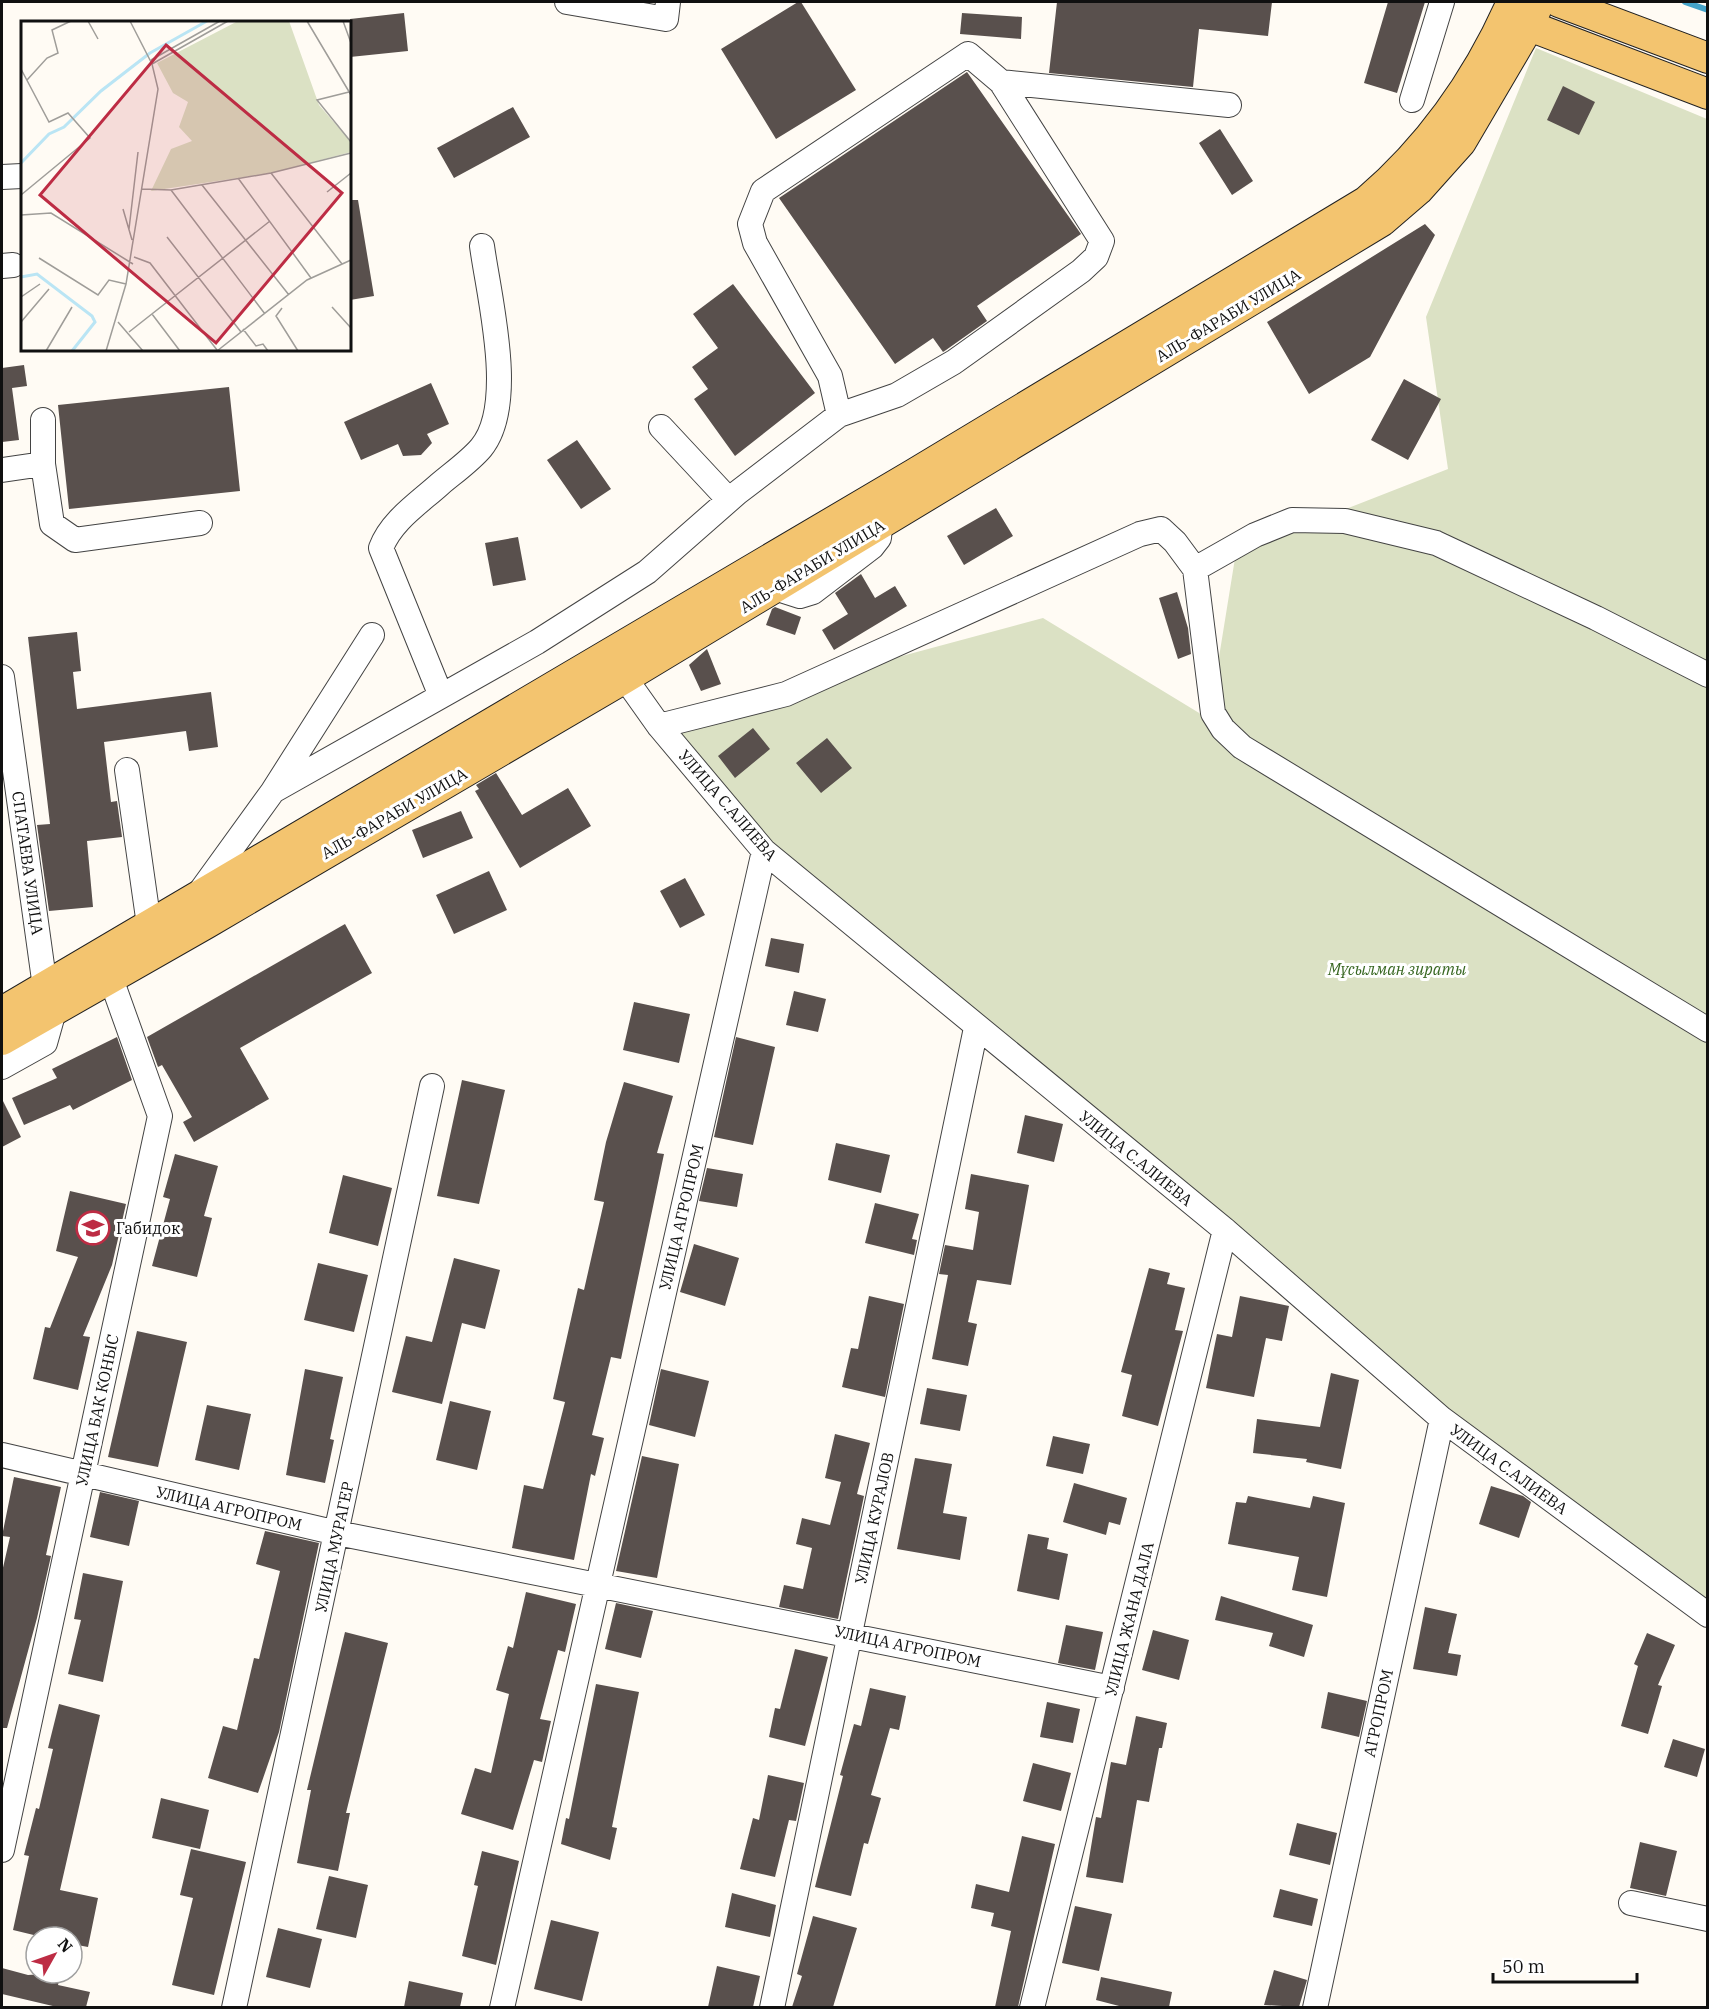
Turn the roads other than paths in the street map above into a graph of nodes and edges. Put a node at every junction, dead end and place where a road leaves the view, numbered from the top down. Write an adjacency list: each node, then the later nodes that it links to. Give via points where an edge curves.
1 (567, 2): 4 (street)
2 (1442, 2): 9 (street)
3 (1559, 2): 6 (main road)
4 (667, 10)
5 (1522, 11): 8 (main road); 23 (main road, АЛЬ-ФАРАБИ УЛИЦА, via 1441,127 1400,173 1367,201); 23 (main road, АЛЬ-ФАРАБИ УЛИЦА, via 1461,142 1418,190 1382,221 775,588)
6 (1707, 58)
7 (1001, 82): 10 (street); 14 (street, via 1102,241 1096,257 954,362 897,395); 14 (street, via 968,54 764,191 750,224 755,243 830,376)
8 (1707, 94)
9 (1412, 100)
10 (1229, 105)
11 (21, 176): 12 (street)
12 (2, 177)
13 (482, 246): 26 (street, via 501,376 492,428 482,447 397,522 381,548)
14 (839, 415): 19 (street)
15 (43, 420): 17 (street)
16 (661, 427): 19 (street)
17 (43, 464): 18 (street); 20 (street, via 52,524 75,540)
18 (2, 470)
19 (729, 500): 26 (street, via 647,572 537,642)
20 (200, 523)
21 (1195, 569): 24 (street, via 1255,535 1292,520 1345,521 1436,543); 27 (street, via 1161,529 1140,534 786,694); 37 (street, via 1213,713 1242,747)
22 (372, 635): 29 (street)
23 (616, 667): 27 (street, УЛИЦА С.АЛИЕВА); 31 (main road, АЛЬ-ФАРАБИ УЛИЦА); 33 (main road, АЛЬ-ФАРАБИ УЛИЦА, via 207,923)
24 (1707, 675)
25 (2, 677): 34 (street, СПАТАЕВА УЛИЦА)
26 (441, 696): 29 (street)
27 (659, 726): 30 (street, УЛИЦА С.АЛИЕВА)
28 (127, 770): 32 (street)
29 (273, 791): 31 (street)
30 (764, 851): 36 (street, УЛИЦА С.АЛИЕВА); 46 (street, УЛИЦА АГРОПРОМ)
31 (196, 898): 32 (main road, АЛЬ-ФАРАБИ УЛИЦА)
32 (149, 925): 34 (main road, АЛЬ-ФАРАБИ УЛИЦА)
33 (111, 976): 34 (main road, АЛЬ-ФАРАБИ УЛИЦА); 44 (street, УЛИЦА БАК КОНЫС, via 160,1116)
34 (50, 999): 35 (main road, АЛЬ-ФАРАБИ УЛИЦА); 38 (main road, АЛЬ-ФАРАБИ УЛИЦА); 39 (street, via 45,1043)
35 (2, 1012)
36 (976, 1028): 41 (street, УЛИЦА С.АЛИЕВА); 48 (street, УЛИЦА КУРАЛОВ)
37 (1707, 1030)
38 (2, 1040)
39 (2, 1067)
40 (432, 1086): 45 (street, УЛИЦА МУРАГЕР)
41 (1225, 1230): 42 (street, УЛИЦА С.АЛИЕВА); 49 (street, УЛИЦА ЖАНА ДАЛА)
42 (1442, 1419): 47 (street, УЛИЦА С.АЛИЕВА); 57 (street, АГРОПРОМ)
43 (2, 1455): 44 (street, УЛИЦА АГРОПРОМ)
44 (83, 1474): 45 (street, УЛИЦА АГРОПРОМ); 50 (street, УЛИЦА БАК КОНЫС)
45 (337, 1533): 46 (street, УЛИЦА АГРОПРОМ); 53 (street, УЛИЦА МУРАГЕР)
46 (598, 1583): 48 (street, УЛИЦА АГРОПРОМ); 54 (street, УЛИЦА АГРОПРОМ)
47 (1707, 1615)
48 (850, 1634): 49 (street, УЛИЦА АГРОПРОМ); 55 (street, УЛИЦА КУРАЛОВ)
49 (1112, 1688): 56 (street, УЛИЦА ЖАНА ДАЛА)
50 (2, 1850)
51 (1631, 1903): 52 (street)
52 (1707, 1919)
53 (234, 2007)
54 (502, 2007)
55 (772, 2007)
56 (1032, 2007)
57 (1315, 2007)

